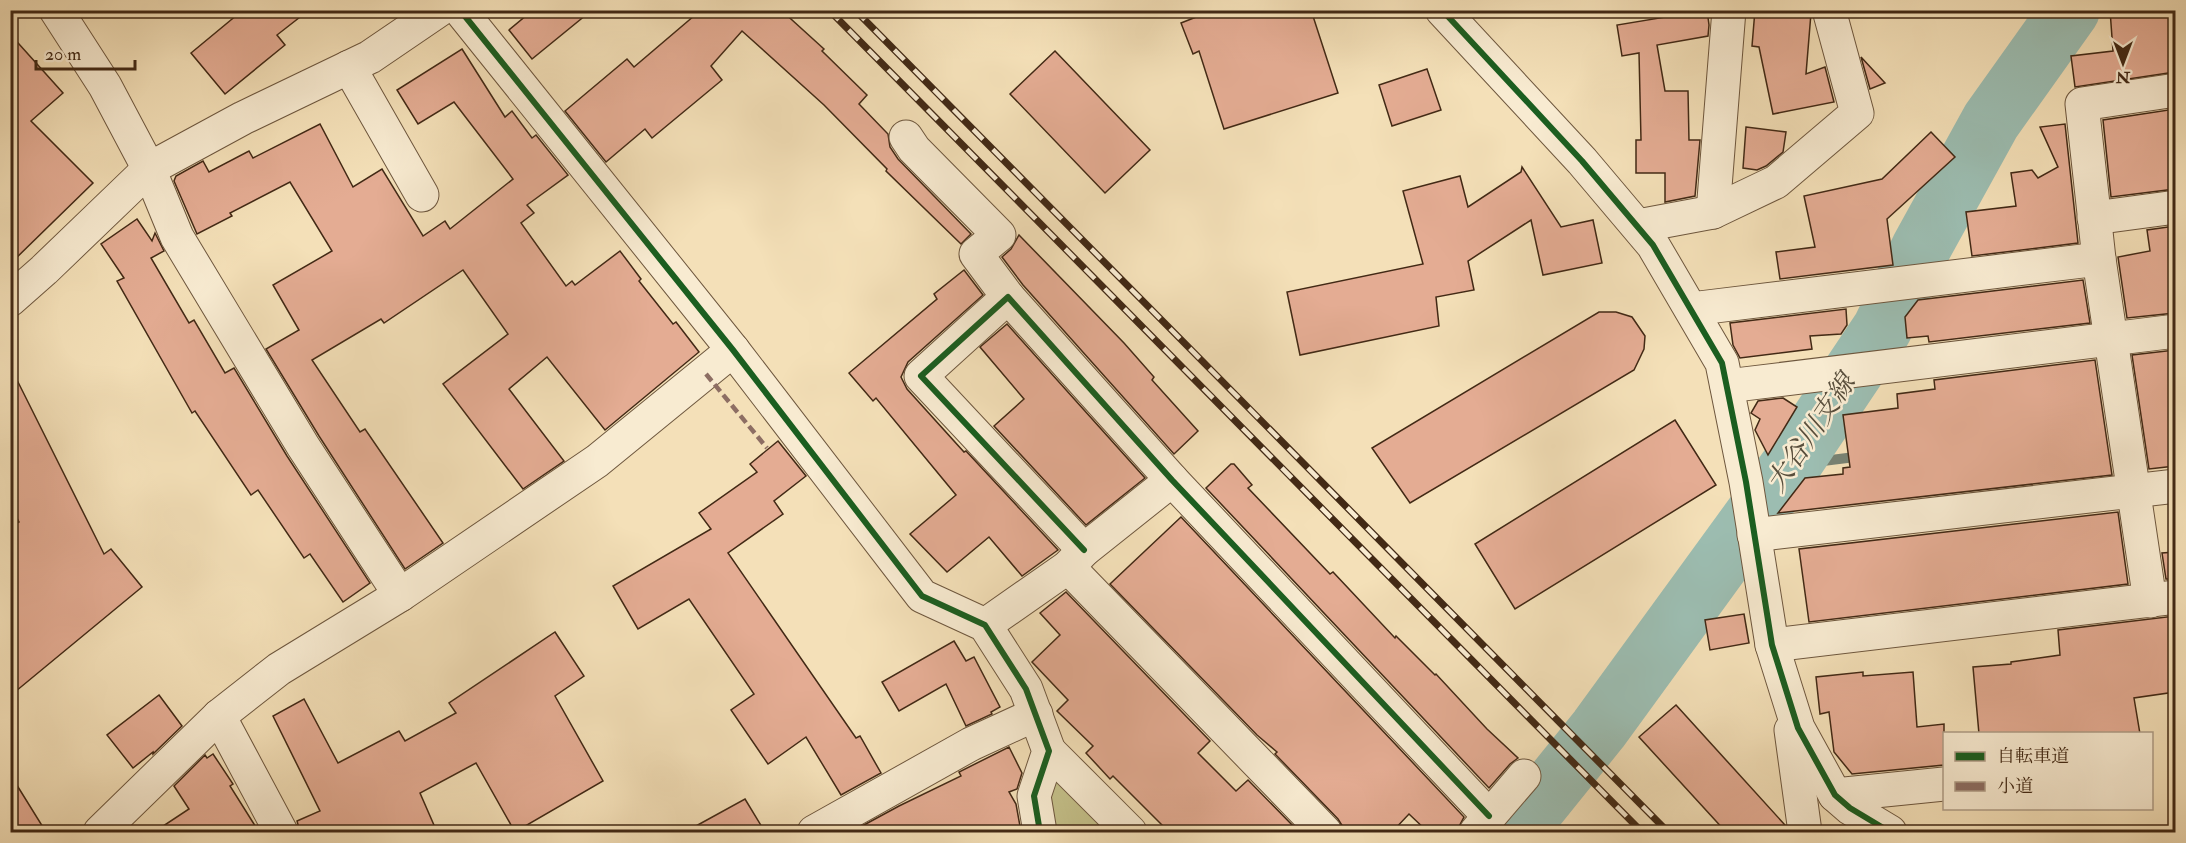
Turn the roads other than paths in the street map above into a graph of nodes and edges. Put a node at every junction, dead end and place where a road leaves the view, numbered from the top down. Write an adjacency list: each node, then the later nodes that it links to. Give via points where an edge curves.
1 (56, 10): 10 (street, via 105,86)
2 (439, 10): 7 (street)
3 (460, 10): 22 (street)
4 (1442, 10): 15 (street)
5 (1728, 10): 13 (street)
6 (1829, 10): 13 (street, via 1857,113 1776,182)
7 (349, 67): 10 (street); 11 (street)
8 (2175, 90): 14 (street, via 2082,104)
9 (906, 137): 17 (street, via 999,235 976,254)
10 (149, 169): 18 (street); 29 (street, via 177,237 303,446)
11 (422, 195)
12 (2175, 207): 14 (street)
13 (1713, 212): 15 (street)
14 (2094, 218): 16 (street)
15 (1638, 226): 19 (street)
16 (2099, 259): 19 (street); 21 (street)
17 (1008, 297): 24 (street); 28 (street, via 921,376)
18 (10, 300)
19 (1691, 309): 23 (street, via 1722,363)
20 (2175, 331): 21 (street)
21 (2112, 339): 23 (street); 26 (street)
22 (734, 350): 29 (street, via 597,461); 31 (street, via 922,596)
23 (1727, 386): 27 (street)
24 (1172, 480): 28 (street); 40 (street)
25 (2175, 486): 26 (street)
26 (2134, 491): 27 (street); 30 (street)
27 (1754, 535): 32 (street)
28 (1076, 558): 31 (street); 46 (street)
29 (400, 595): 35 (street, via 279,669)
30 (2163, 599): 32 (street)
31 (985, 625): 34 (street, via 1026,689)
32 (1772, 645): 33 (street)
33 (1785, 688): 39 (street, via 1798,728); 47 (street)
34 (1036, 714): 36 (street); 44 (street, via 971,744)
35 (219, 716): 42 (street); 43 (street)
36 (1049, 750): 41 (street, via 1034,796); 45 (street)
37 (1524, 776): 40 (street)
38 (1943, 784): 39 (street)
39 (1835, 795): 48 (street)
40 (1483, 824)
41 (1035, 830)
42 (100, 832)
43 (281, 832)
44 (814, 832)
45 (1130, 832)
46 (1325, 832)
47 (1805, 832)
48 (1890, 832)

